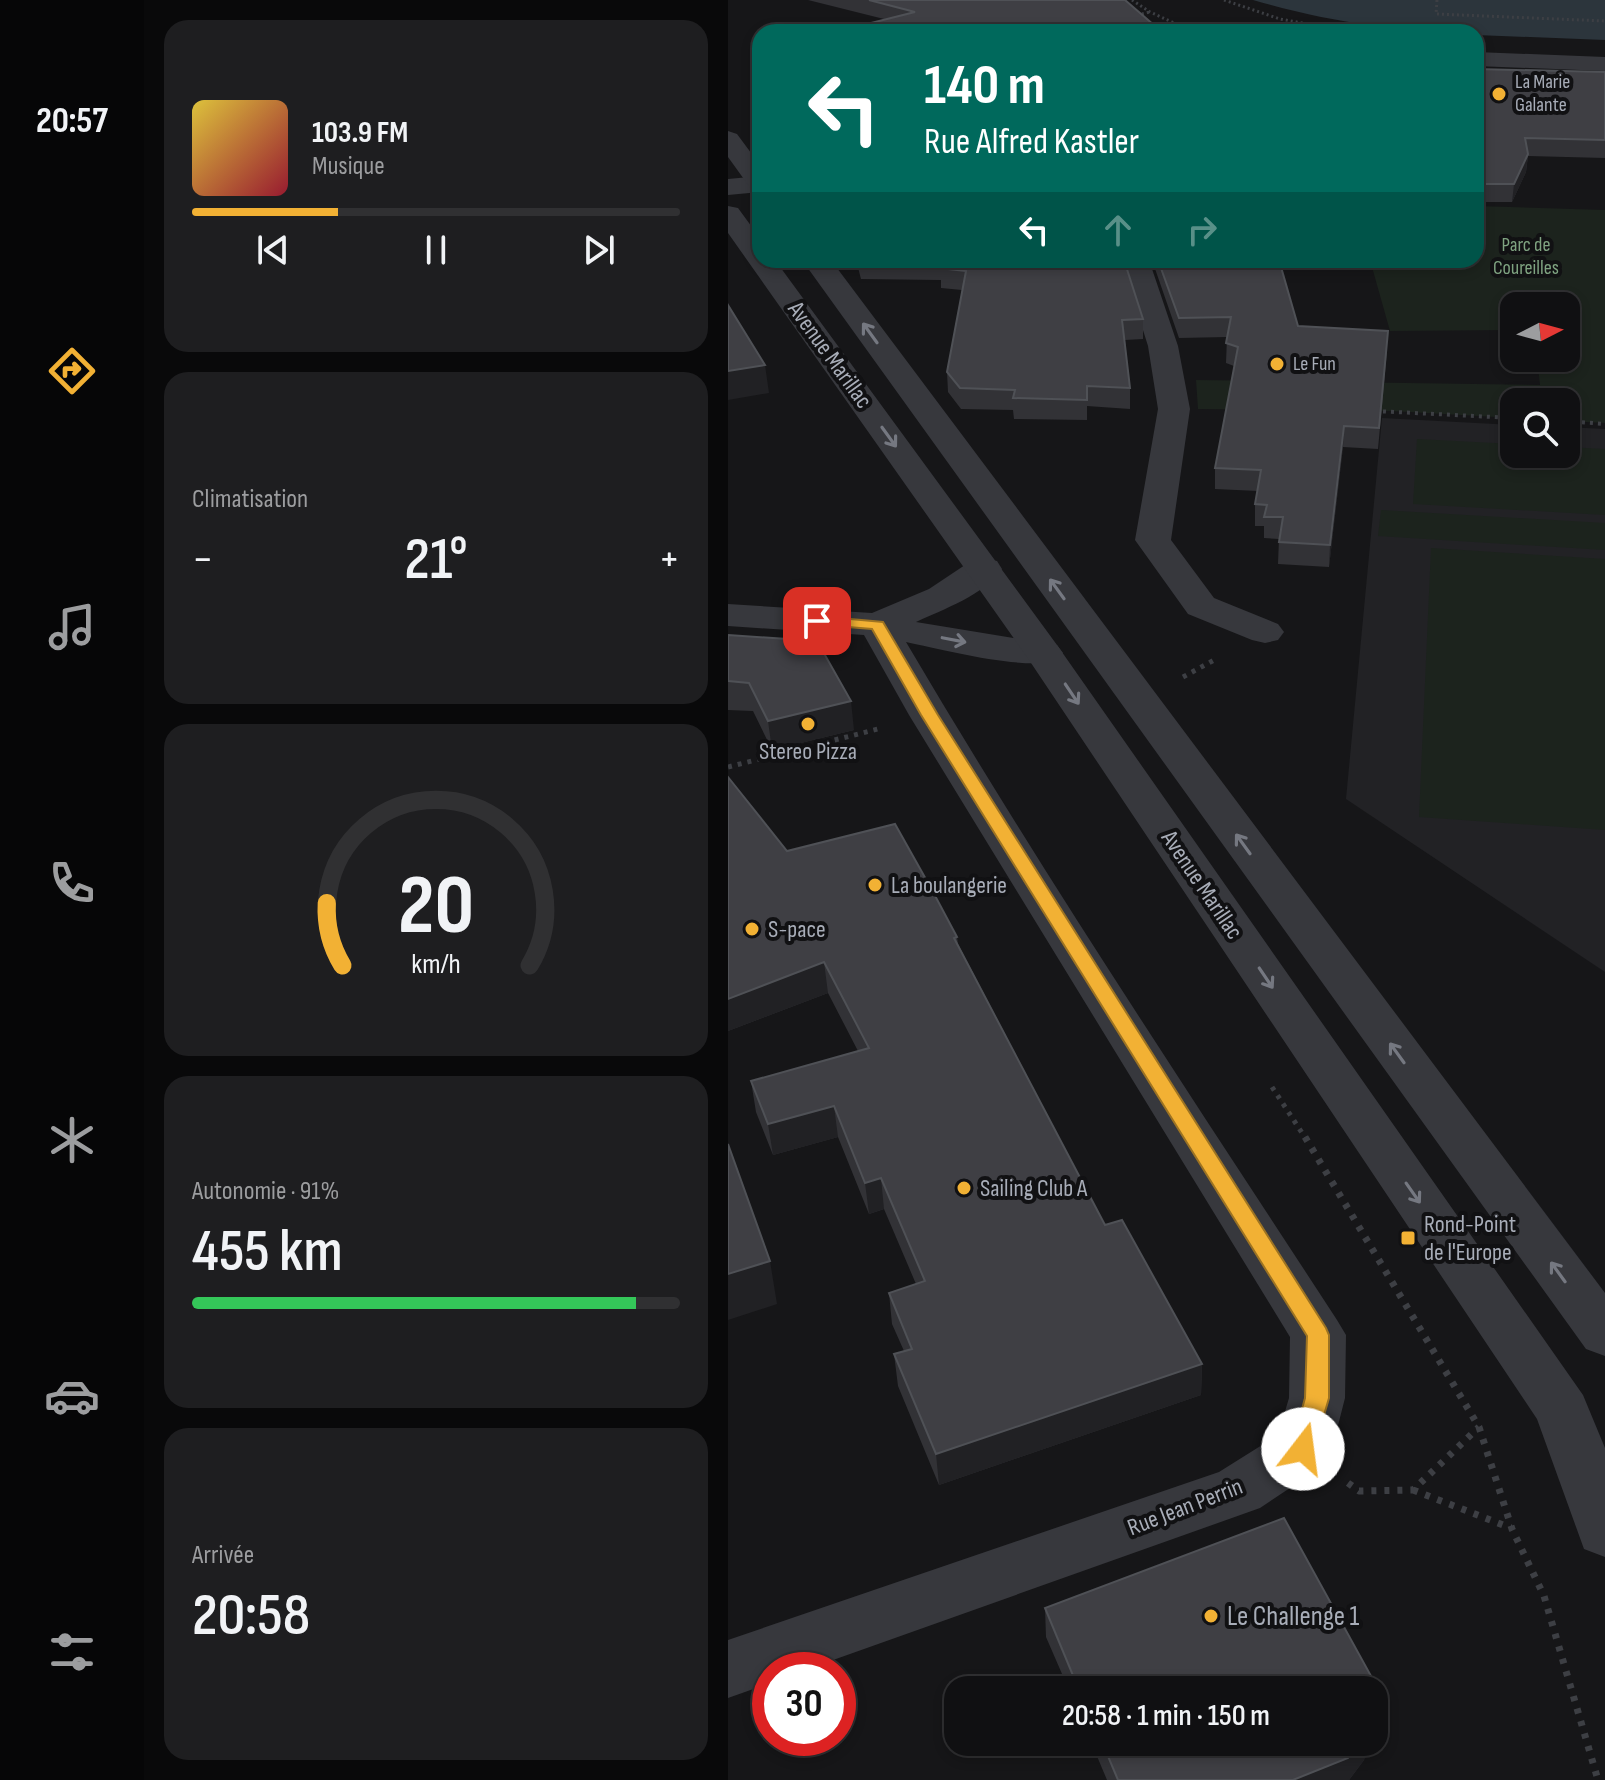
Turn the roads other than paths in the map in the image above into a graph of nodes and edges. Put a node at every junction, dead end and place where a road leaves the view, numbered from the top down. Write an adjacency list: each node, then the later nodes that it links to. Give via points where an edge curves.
1 (1484, 59): 2 (street)
2 (1605, 64)
3 (728, 139): 4 (street)
4 (752, 173)
5 (752, 185): 6 (street)
6 (728, 187)
7 (728, 214): 8 (street, Avenue Marillac)
8 (752, 247)
9 (767, 268): 12 (street, Avenue Marillac, one-way to 12)
10 (822, 268): 17 (street, Avenue Marillac, one-way to 10)
11 (1138, 268): 15 (street, via 1163,346 1174,409 1153,540 1201,606)
12 (984, 569): 14 (street, via 942,597); 16 (street, Avenue Marillac)
13 (728, 615): 14 (street)
14 (877, 625): 16 (street, one-way to 16); 19 (street, Rue Jean Perrin, via 1318,1335 1317,1398 1303,1449 1239,1490)
15 (1265, 632)
16 (1044, 653): 18 (street, Avenue Marillac, one-way to 18, via 1563,1411)
17 (1605, 1334)
18 (1605, 1531)
19 (728, 1669)

